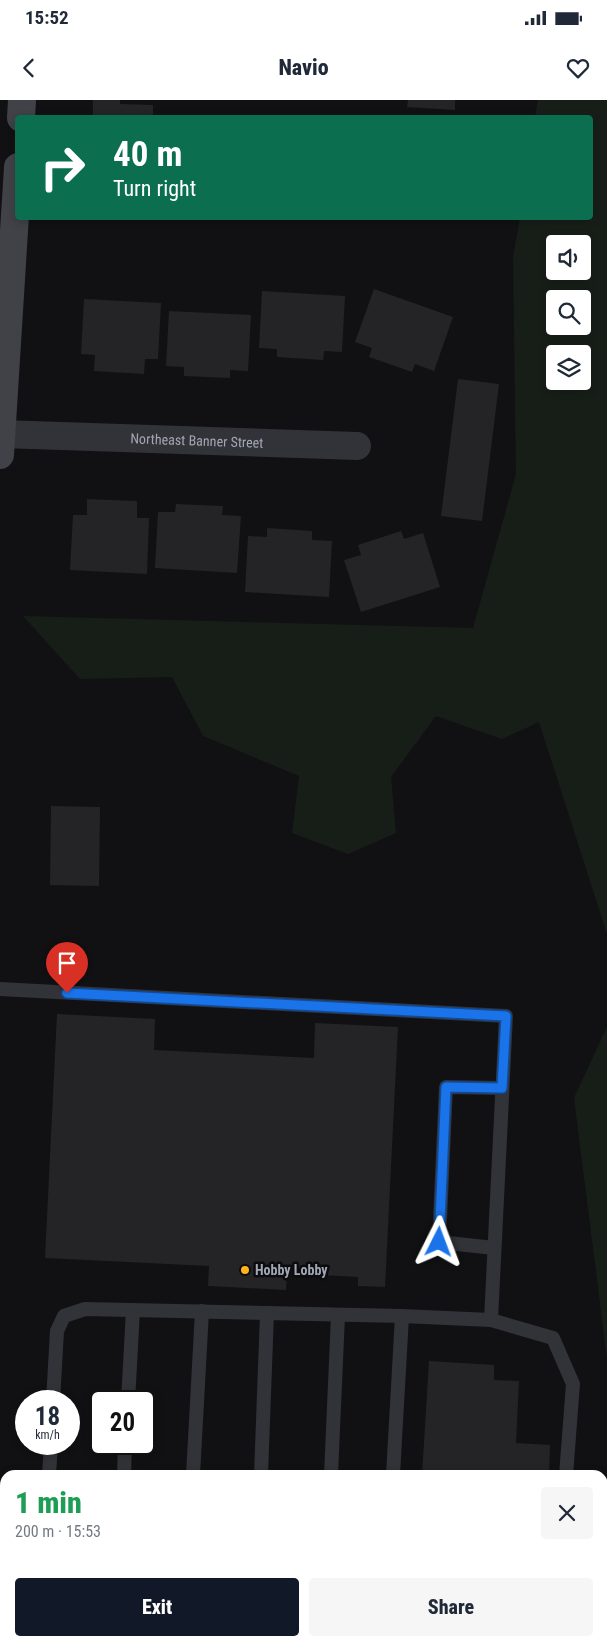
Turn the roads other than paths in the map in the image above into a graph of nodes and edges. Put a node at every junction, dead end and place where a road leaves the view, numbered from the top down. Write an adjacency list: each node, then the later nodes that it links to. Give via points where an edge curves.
1 (22, 100): 2 (street)
2 (20, 115)
3 (15, 216): 4 (street)
4 (1, 444): 5 (street, Northeast Banner Street, via 39,436)
5 (357, 446)
6 (0, 989): 7 (lane, via 506,1016)
7 (502, 1088): 8 (lane); 8 (lane, via 446,1087 439,1242)
8 (494, 1248): 14 (lane)
9 (133, 1310): 10 (lane); 15 (lane, via 85,1309 64,1316 57,1331); 16 (lane)
10 (202, 1311): 11 (lane); 21 (lane)
11 (267, 1313): 12 (lane); 22 (lane)
12 (338, 1314): 13 (lane); 23 (lane)
13 (402, 1316): 14 (lane); 24 (lane)
14 (491, 1320): 25 (lane, via 553,1338 573,1384)
15 (54, 1390)
16 (129, 1390)
17 (50, 1455): 19 (lane)
18 (125, 1455): 20 (lane)
19 (49, 1470)
20 (124, 1470)
21 (194, 1470)
22 (261, 1470)
23 (331, 1470)
24 (393, 1470)
25 (566, 1470)

